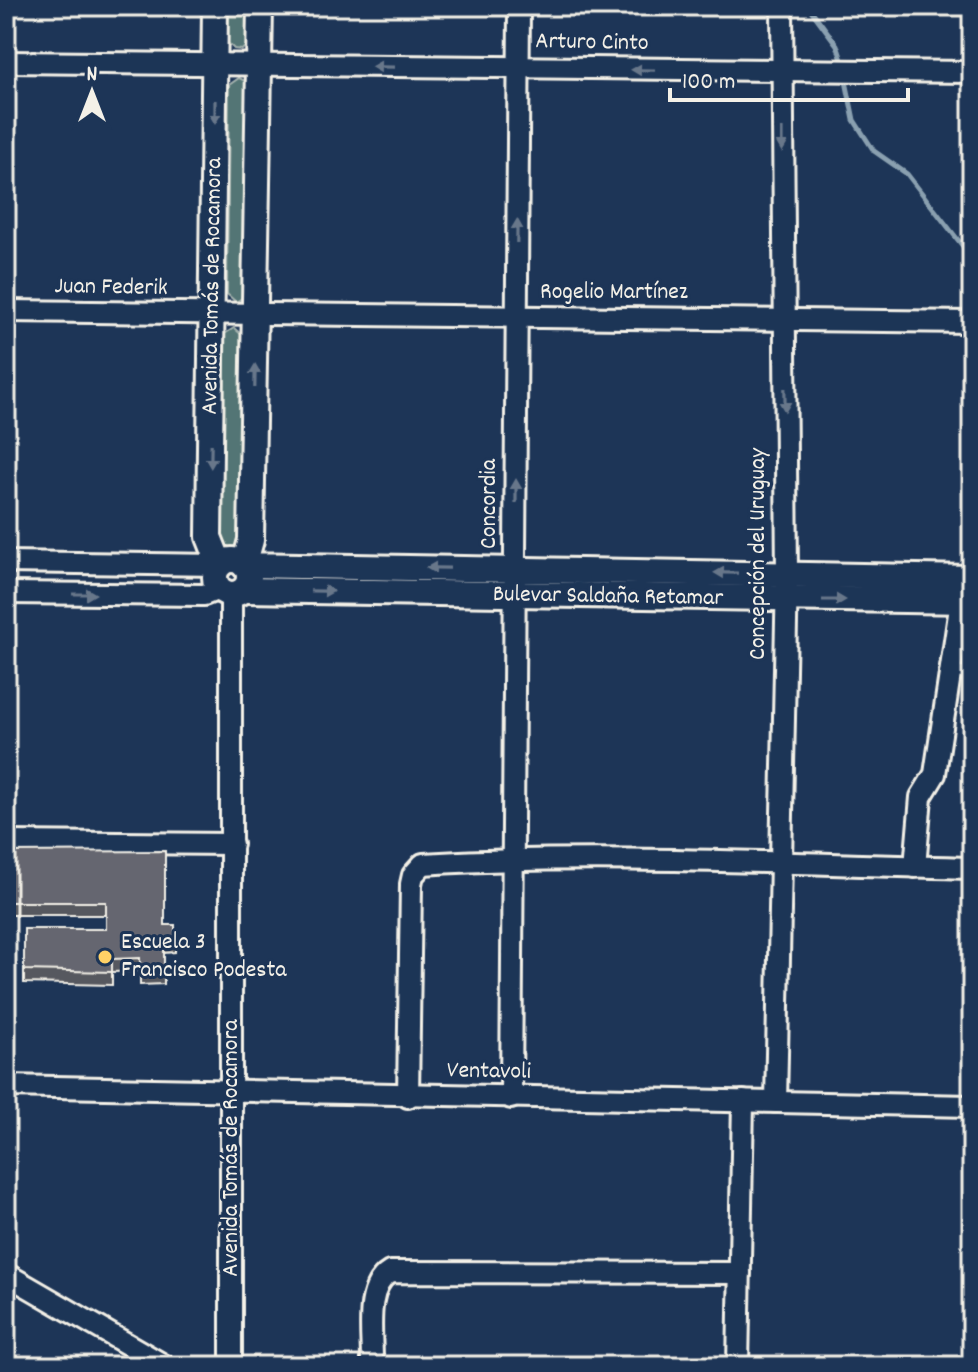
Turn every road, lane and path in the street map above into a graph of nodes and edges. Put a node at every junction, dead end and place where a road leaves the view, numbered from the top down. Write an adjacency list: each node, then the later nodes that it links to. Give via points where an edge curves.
1 (215, 6): 6 (street, Avenida Tomás de Rocamora)
2 (260, 6): 7 (street, Avenida Tomás de Rocamora)
3 (519, 6): 8 (street, Concordia)
4 (782, 6): 9 (street, Concepción del Uruguay)
5 (6, 62): 6 (street, Arturo Cinto)
6 (215, 65): 7 (street, Arturo Cinto); 12 (street, Avenida Tomás de Rocamora, one-way to 12)
7 (259, 65): 8 (street, Arturo Cinto, one-way to 7); 13 (street, Avenida Tomás de Rocamora)
8 (518, 68): 9 (street, Arturo Cinto, one-way to 8); 14 (street, Concordia, one-way to 8)
9 (782, 71): 10 (street, Arturo Cinto); 15 (street, Concepción del Uruguay, one-way to 15)
10 (972, 72)
11 (6, 311): 12 (street, Juan Federik)
12 (214, 316): 13 (street, Juan Federik); 21 (street, Avenida Tomás de Rocamora, one-way to 21, via 209,537)
13 (257, 316): 14 (street, Rogelio Martínez); 21 (street, Avenida Tomás de Rocamora, one-way to 13, via 251,540)
14 (516, 318): 15 (street, Rogelio Martínez); 18 (street, Concordia, one-way to 14)
15 (784, 320): 16 (street, Rogelio Martínez); 19 (street, Concepción del Uruguay, one-way to 19)
16 (972, 322)
17 (6, 562): 21 (street, Bulevar Saldaña Retamar)
18 (516, 569): 19 (street, Bulevar Saldaña Retamar, one-way to 18); 21 (street, Bulevar Saldaña Retamar, one-way to 21); 23 (street, Concordia)
19 (787, 574): 20 (street, Bulevar Saldaña Retamar); 24 (street, Concepción del Uruguay)
20 (972, 578)
21 (232, 581): 22 (street, Bulevar Saldaña Retamar, one-way to 21, via 204,595); 23 (street, Bulevar Saldaña Retamar, one-way to 23); 29 (street, Avenida Tomás de Rocamora)
22 (6, 593)
23 (516, 595): 24 (street, Bulevar Saldaña Retamar); 30 (street, Concordia)
24 (785, 600): 25 (street, Bulevar Saldaña Retamar, one-way to 25); 31 (street, Concepción del Uruguay)
25 (967, 601): 26 (street)
26 (951, 670): 27 (lane); 32 (street, via 935,774 921,797)
27 (972, 676)
28 (6, 842): 29 (street)
29 (232, 844): 35 (street, Avenida Tomás de Rocamora)
30 (513, 859): 31 (street); 36 (street, via 423,864 413,875); 37 (street, Concordia)
31 (783, 860): 32 (street); 39 (street, Concepción del Uruguay)
32 (915, 867): 33 (street)
33 (972, 868)
34 (6, 1086): 35 (street, Ventavoli)
35 (232, 1091): 36 (street, Ventavoli); 44 (street, Avenida Tomás de Rocamora)
36 (408, 1097): 37 (street, Ventavoli)
37 (511, 1098): 38 (street, Ventavoli)
38 (743, 1101): 39 (street, Ventavoli); 41 (street)
39 (776, 1102): 40 (street, Ventavoli)
40 (972, 1106)
41 (740, 1273): 45 (street, via 390,1272 378,1279 373,1292); 46 (street)
42 (6, 1274): 43 (street)
43 (165, 1366)
44 (231, 1366)
45 (372, 1366)
46 (738, 1366)

